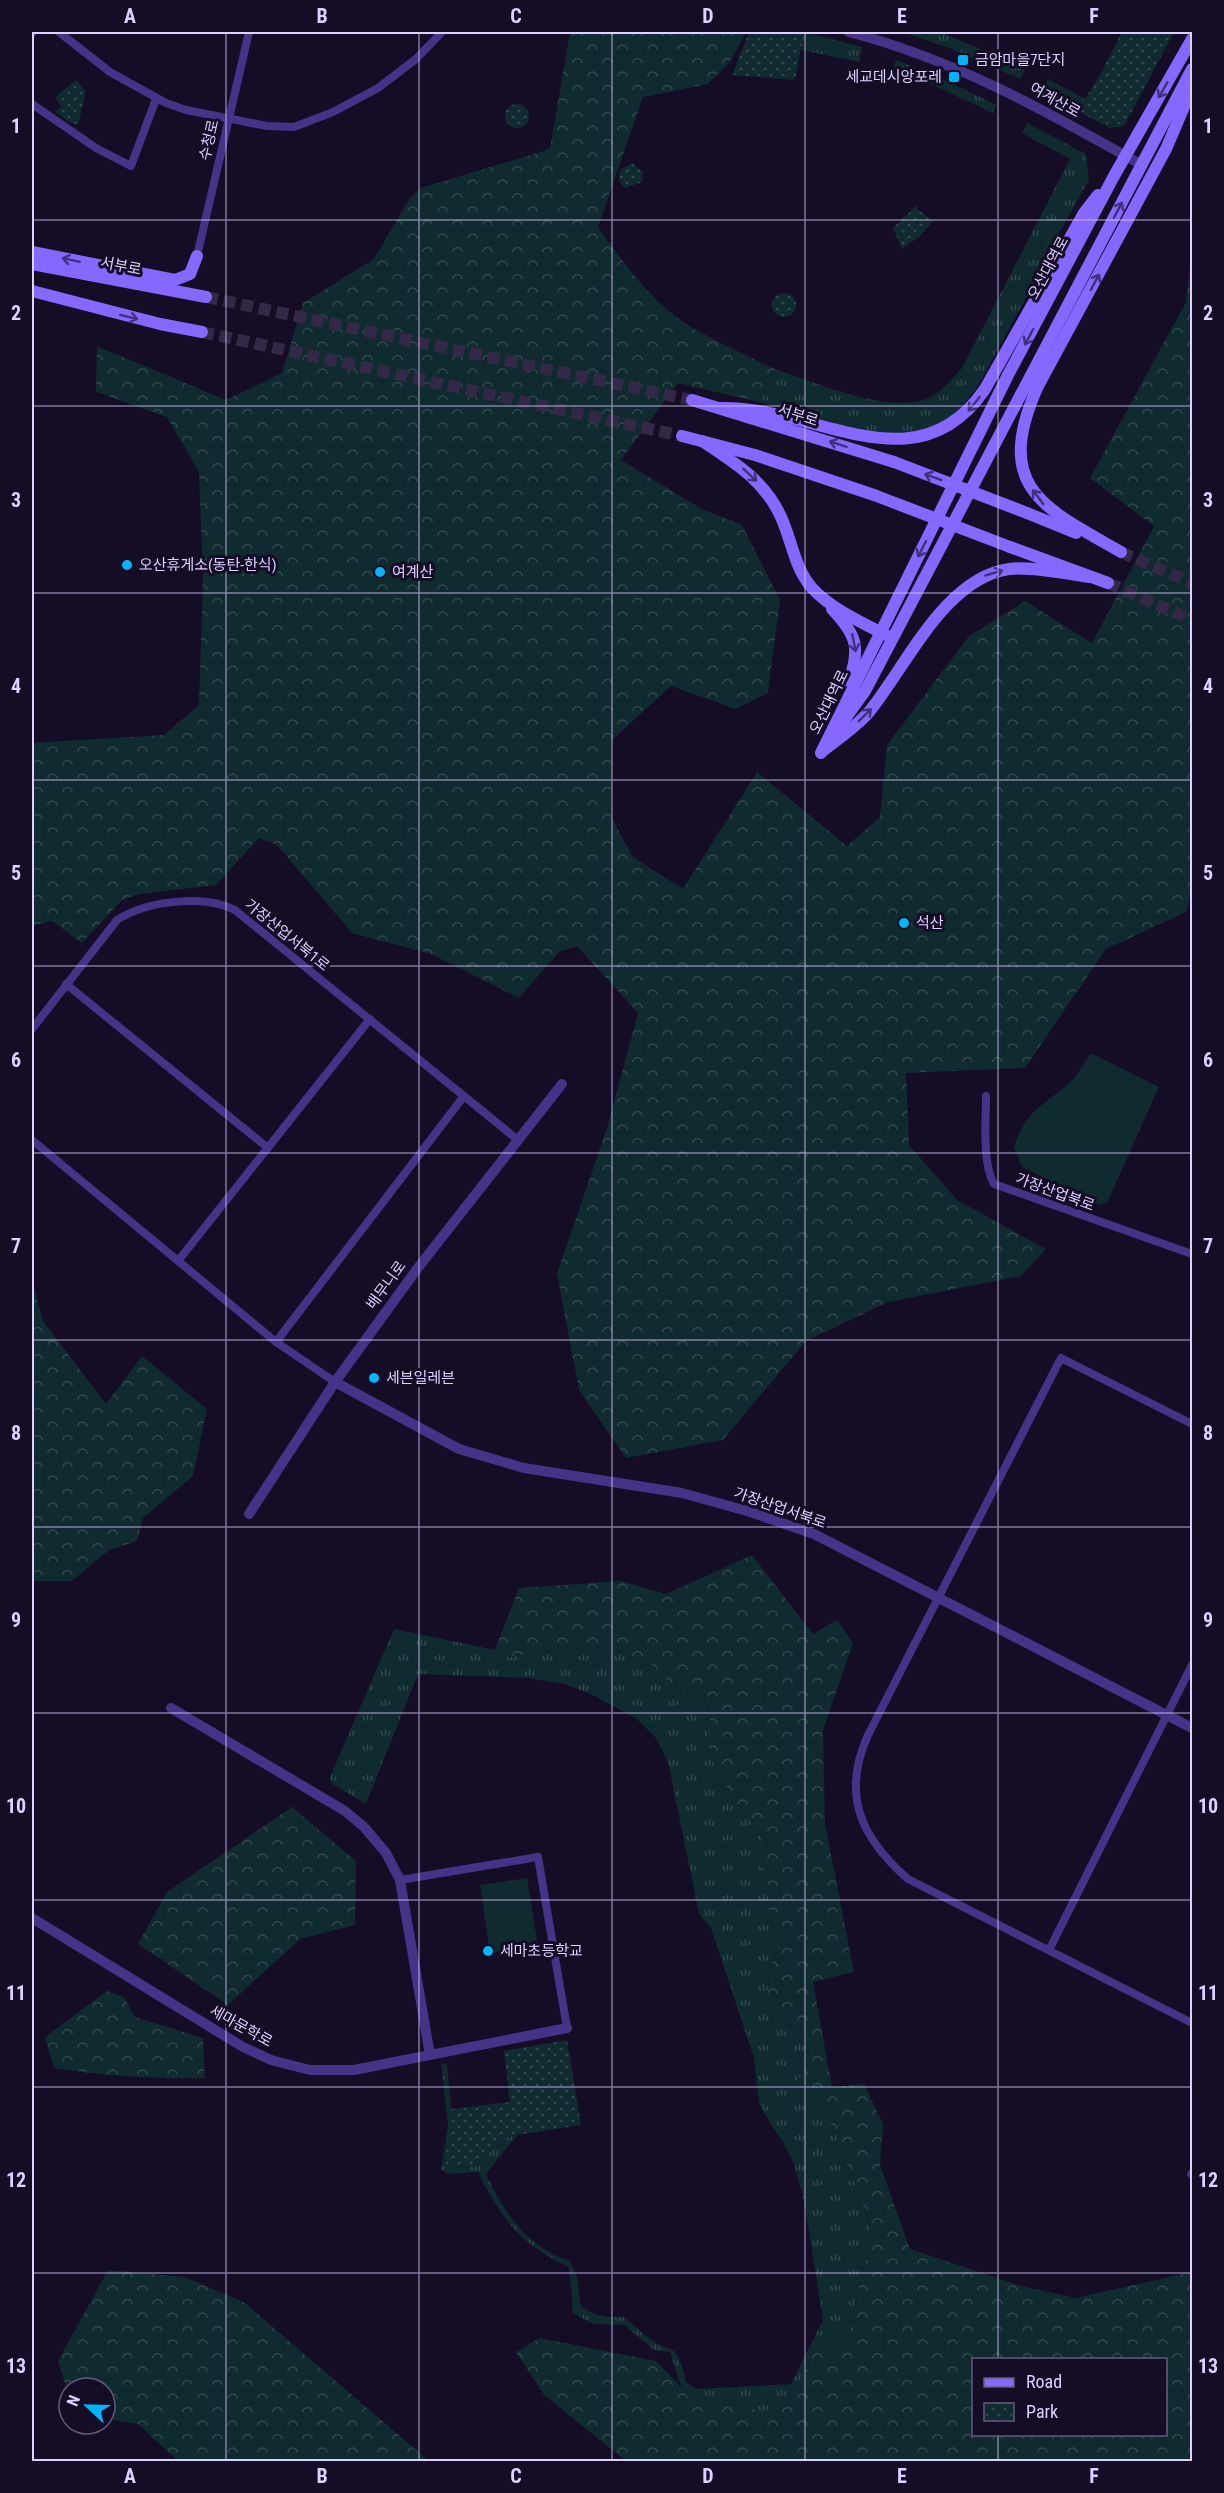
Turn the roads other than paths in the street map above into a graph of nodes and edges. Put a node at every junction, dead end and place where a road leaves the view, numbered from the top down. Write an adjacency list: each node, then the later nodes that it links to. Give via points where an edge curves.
1 (58, 32): 8 (street, via 110,72)
2 (249, 32): 10 (street, 수청로)
3 (442, 32): 10 (street, via 416,59 378,88 308,123 267,126)
4 (849, 32): 11 (street, 여계산로, via 917,52 975,75)
5 (1192, 39): 11 (main road, 오산대역로, one-way to 11)
6 (1192, 69): 12 (main road, 오산대역로)
7 (1192, 88): 21 (main road, 서부로, bridge, via 1166,149 1037,388 1024,417 1019,444 1032,490 1044,506 1121,552 894,462)
8 (156, 99): 9 (street, via 131,166 87,142); 10 (street, via 186,110)
9 (32, 104)
10 (229, 117): 15 (street, 수청로)
11 (1125, 156): 12 (street, 여계산로); 13 (main road, 오산대역로)
12 (1142, 165): 27 (main road, 오산대역로, one-way to 12)
13 (1114, 176): 21 (main road, one-way to 21, via 1084,213 986,389 961,419 917,439 881,440 759,410); 27 (main road, 오산대역로, one-way to 27, via 1008,375)
14 (32, 252): 15 (main road, one-way to 14, via 190,274 176,280)
15 (196, 256)
16 (32, 264): 18 (main road, 서부로)
17 (32, 291): 19 (main road, one-way to 19)
18 (206, 297)
19 (202, 332)
20 (692, 400): 21 (main road, 서부로)
21 (722, 408)
22 (682, 436): 23 (main road)
23 (702, 441): 24 (main road, bridge, via 874,495); 26 (main road, one-way to 26, via 750,474 772,500 801,574)
24 (1090, 577): 25 (main road); 29 (main road, one-way to 24, via 868,714 939,615 960,591 982,576 1010,568)
25 (1108, 583)
26 (820, 597): 27 (main road); 28 (main road, one-way to 28, via 852,632 856,654)
27 (886, 635): 28 (main road, 오산대역로); 29 (main road, 오산대역로, via 865,691)
28 (837, 718): 29 (main road, 오산대역로)
29 (821, 753)
30 (66, 984): 31 (street, 가장산업서북1로, via 117,920 134,909 206,900 236,910); 32 (street, 가장산업서북1로); 38 (street)
31 (370, 1019): 34 (street, 가장산업서북1로); 38 (street)
32 (32, 1029)
33 (562, 1084): 37 (street, 배무니로)
34 (464, 1096): 37 (street, 가장산업서북1로); 41 (street)
35 (986, 1096): 39 (street, 가장산업북로, via 987,1164 994,1184)
36 (32, 1140): 40 (street)
37 (518, 1140): 42 (street, 배무니로)
38 (268, 1148): 40 (street)
39 (1192, 1254)
40 (178, 1261): 41 (street)
41 (276, 1342): 42 (street)
42 (335, 1382): 44 (street, 배무니로); 45 (street, 가장산업서북로, via 459,1449 524,1468 682,1493 747,1511 814,1534)
43 (1192, 1424): 45 (street, via 1061,1358)
44 (249, 1514)
45 (938, 1598): 48 (street, 가장산업서북로); 52 (street, via 859,1755 859,1815 885,1859 908,1879)
46 (1192, 1665): 48 (street)
47 (171, 1707): 50 (street, via 345,1811 386,1852)
48 (1167, 1715): 49 (street, 가장산업서북로); 52 (street)
49 (1192, 1728)
50 (400, 1880): 54 (street, via 538,1857); 55 (street)
51 (32, 1918): 55 (street, 세마문학로, via 243,2047 271,2060 310,2070 354,2070)
52 (1048, 1950): 53 (street)
53 (1192, 2023)
54 (567, 2028): 55 (street, 세마문학로)
55 (430, 2055)

